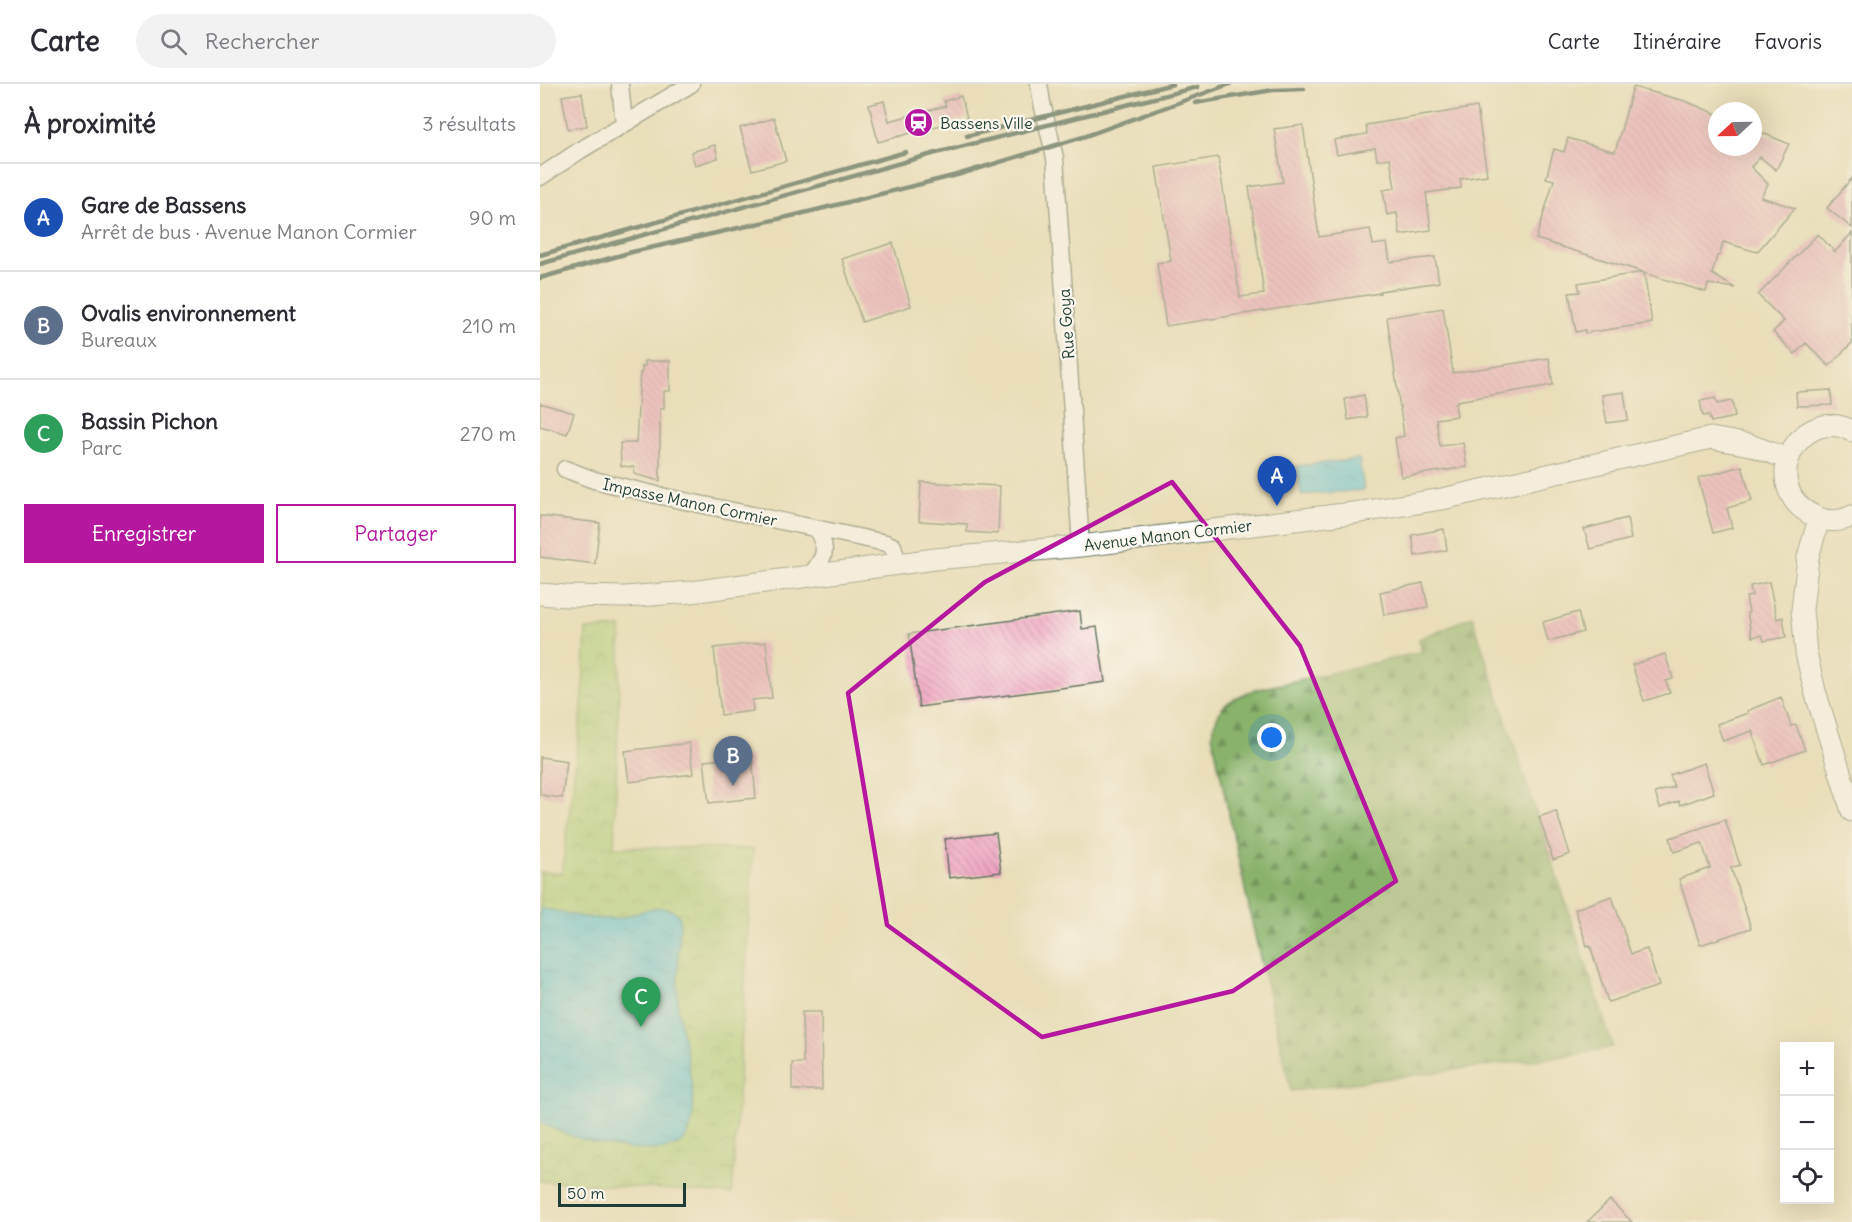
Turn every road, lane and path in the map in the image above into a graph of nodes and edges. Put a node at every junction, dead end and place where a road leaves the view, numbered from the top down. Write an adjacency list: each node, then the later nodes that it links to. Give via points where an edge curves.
1 (620, 84): 4 (street)
2 (691, 84): 4 (street)
3 (1039, 84): 12 (street, Rue Goya, via 1055,158)
4 (624, 124): 5 (street)
5 (540, 177)
6 (1852, 431): 7 (street, via 1833,426 1818,428 1794,446)
7 (1788, 459): 10 (street, via 1788,489 1795,502); 12 (street, Avenue Manon Cormier, via 1750,445 1711,438 1442,499)
8 (565, 469): 11 (street, Impasse Manon Cormier, via 594,480)
9 (1852, 516): 10 (street, via 1834,521)
10 (1819, 519): 16 (street, via 1808,557 1802,610 1806,653)
11 (816, 529): 13 (street, Impasse Manon Cormier, via 886,543 893,546); 14 (street, via 825,549 822,561)
12 (1081, 546): 13 (street, Avenue Manon Cormier)
13 (898, 564): 14 (street, Avenue Manon Cormier)
14 (810, 576): 15 (street, Avenue Manon Cormier, via 625,597)
15 (540, 594)
16 (1852, 811)

